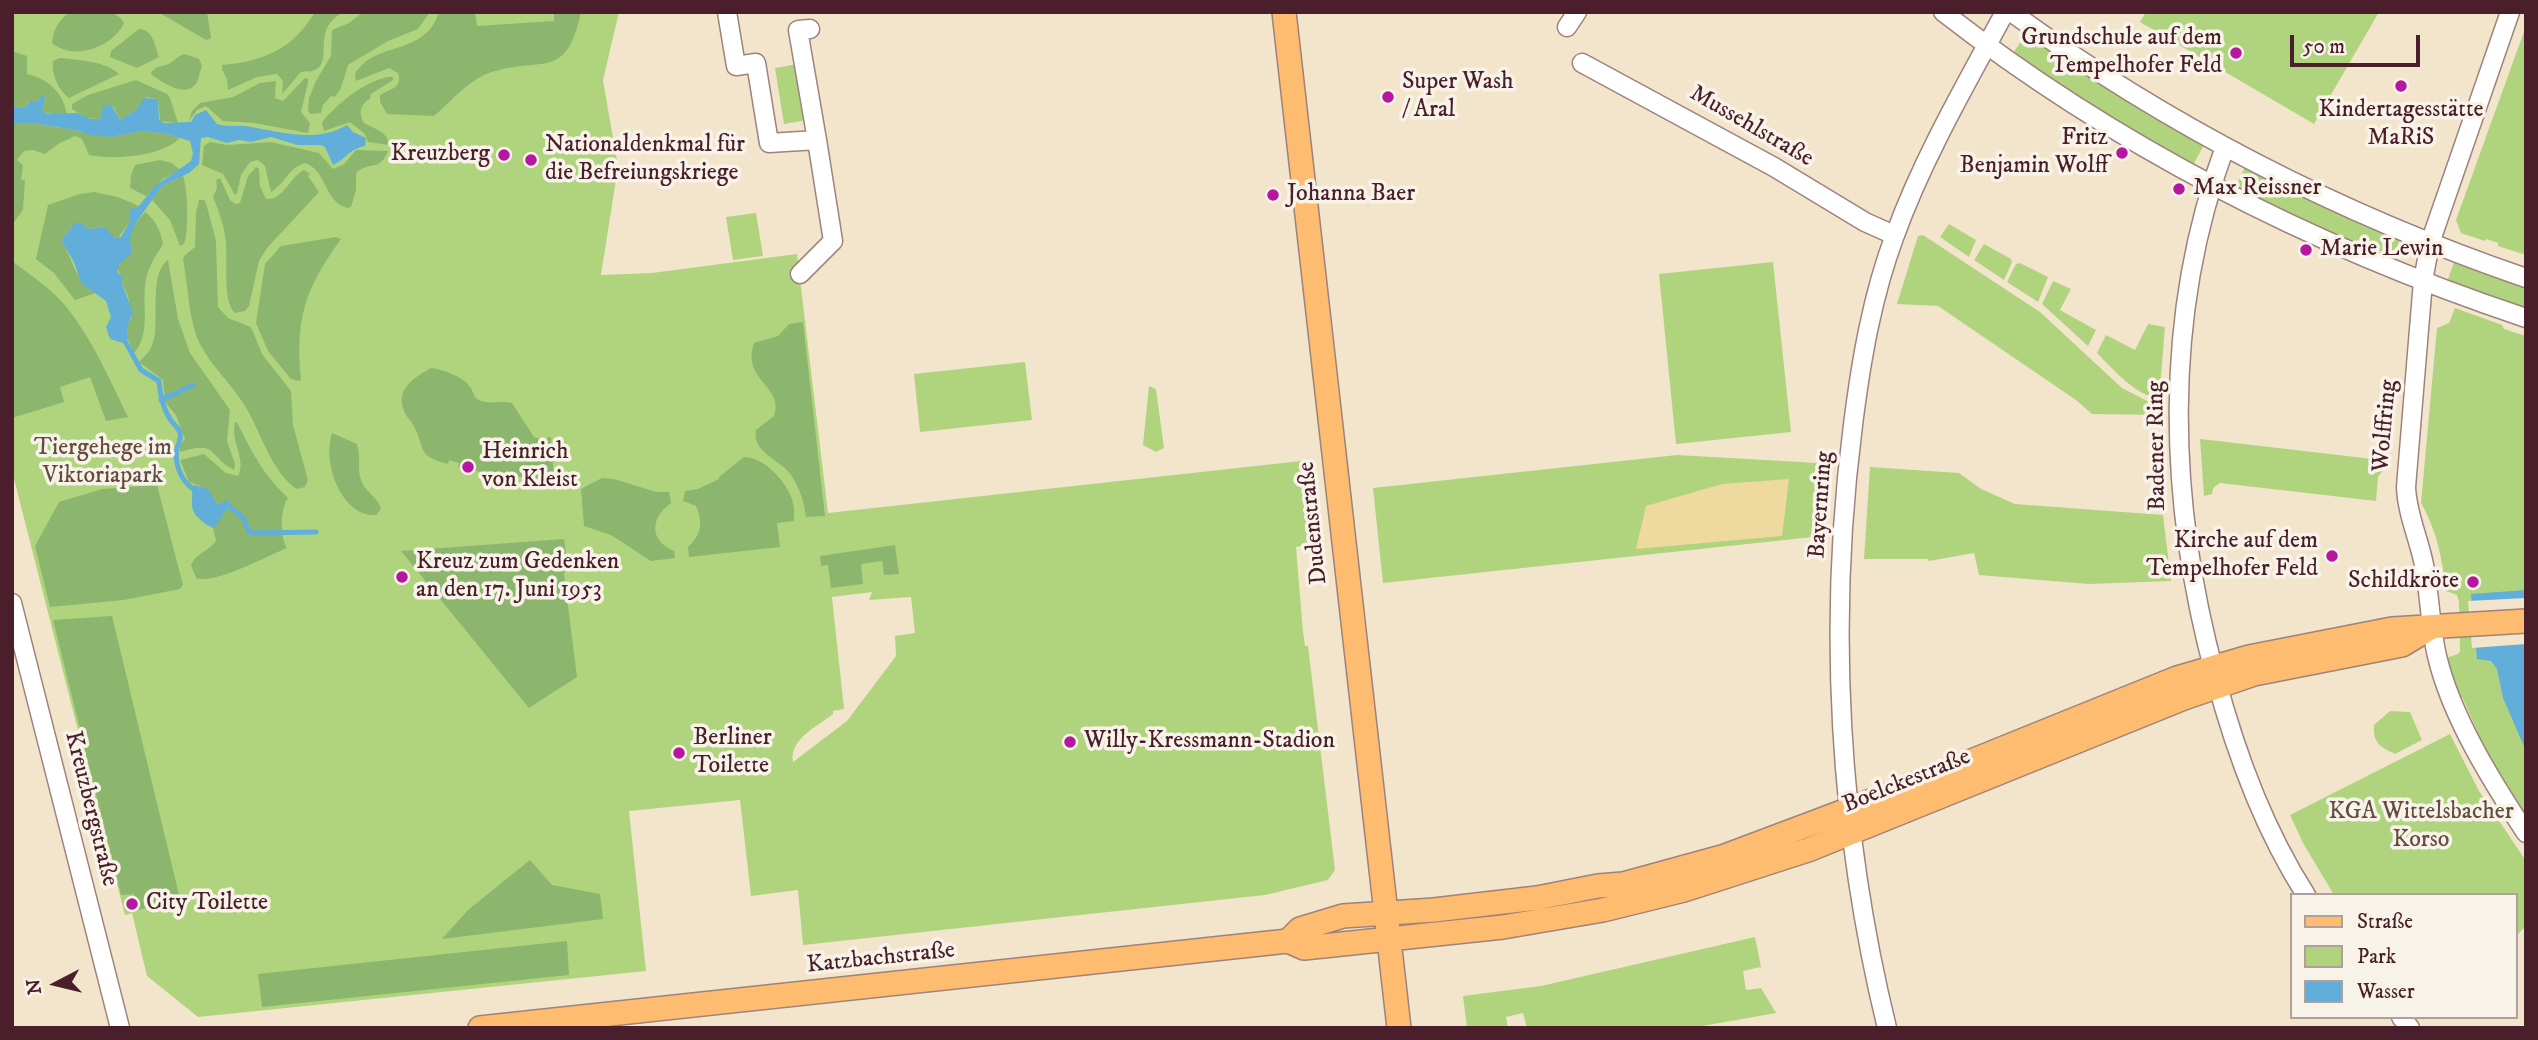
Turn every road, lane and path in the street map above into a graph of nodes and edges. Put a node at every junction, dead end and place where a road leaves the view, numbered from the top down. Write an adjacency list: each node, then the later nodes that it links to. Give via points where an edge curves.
1 (727, 12): 10 (street, via 736,66 756,63 769,142)
2 (1284, 12): 27 (main road, Dudenstraße)
3 (1943, 12): 8 (street)
4 (2004, 12): 8 (street, Bayernring)
5 (2011, 12): 11 (street, via 2090,67)
6 (2510, 12): 14 (street, Wolffring)
7 (810, 29): 10 (street, via 798,30)
8 (1987, 45): 12 (street, via 2086,112); 13 (street, Bayernring)
9 (1582, 63): 13 (street, Mussehlstraße)
10 (817, 140): 15 (street, via 833,241)
11 (2225, 147): 12 (street, Badener Ring); 14 (street)
12 (2211, 185): 17 (street, via 2304,231); 22 (street, Badener Ring, via 2183,318 2178,421 2183,517 2197,605)
13 (1895, 235): 23 (street, Bayernring, via 1863,358 1847,481 1839,655)
14 (2430, 243): 16 (street); 17 (street, Wolffring)
15 (800, 275)
16 (2526, 278)
17 (2423, 281): 18 (street); 21 (street, Wolffring, via 2406,487 2426,574)
18 (2526, 318)
19 (13, 611): 32 (street, Kreuzbergstraße)
20 (2526, 621): 21 (main road, Boelckestraße)
21 (2432, 627): 22 (main road, Boelckestraße, via 2392,629); 24 (street, Wolffring, via 2438,661 2466,730)
22 (2215, 677): 23 (main road, Boelckestraße, via 2156,709); 25 (street, Badener Ring, via 2244,769)
23 (1852, 821): 26 (main road, Boelckestraße, via 1623,884); 28 (main road, Boelckestraße, via 1768,864 1684,890); 35 (street, Bayernring, via 1863,911)
24 (2526, 833)
25 (2305, 893)
26 (1550, 895): 27 (main road, Boelckestraße); 28 (main road)
27 (1386, 914): 29 (main road, Dudenstraße); 30 (main road, Katzbachstraße, via 1343,916 1300,929)
28 (1554, 919): 29 (main road, Boelckestraße)
29 (1389, 940): 30 (main road, Katzbachstraße, via 1304,948); 34 (main road, Dudenstraße)
30 (1288, 941): 31 (main road, Katzbachstraße)
31 (620, 1021): 33 (main road, Katzbachstraße)
32 (120, 1028)
33 (480, 1028)
34 (1399, 1028)
35 (1887, 1028)

